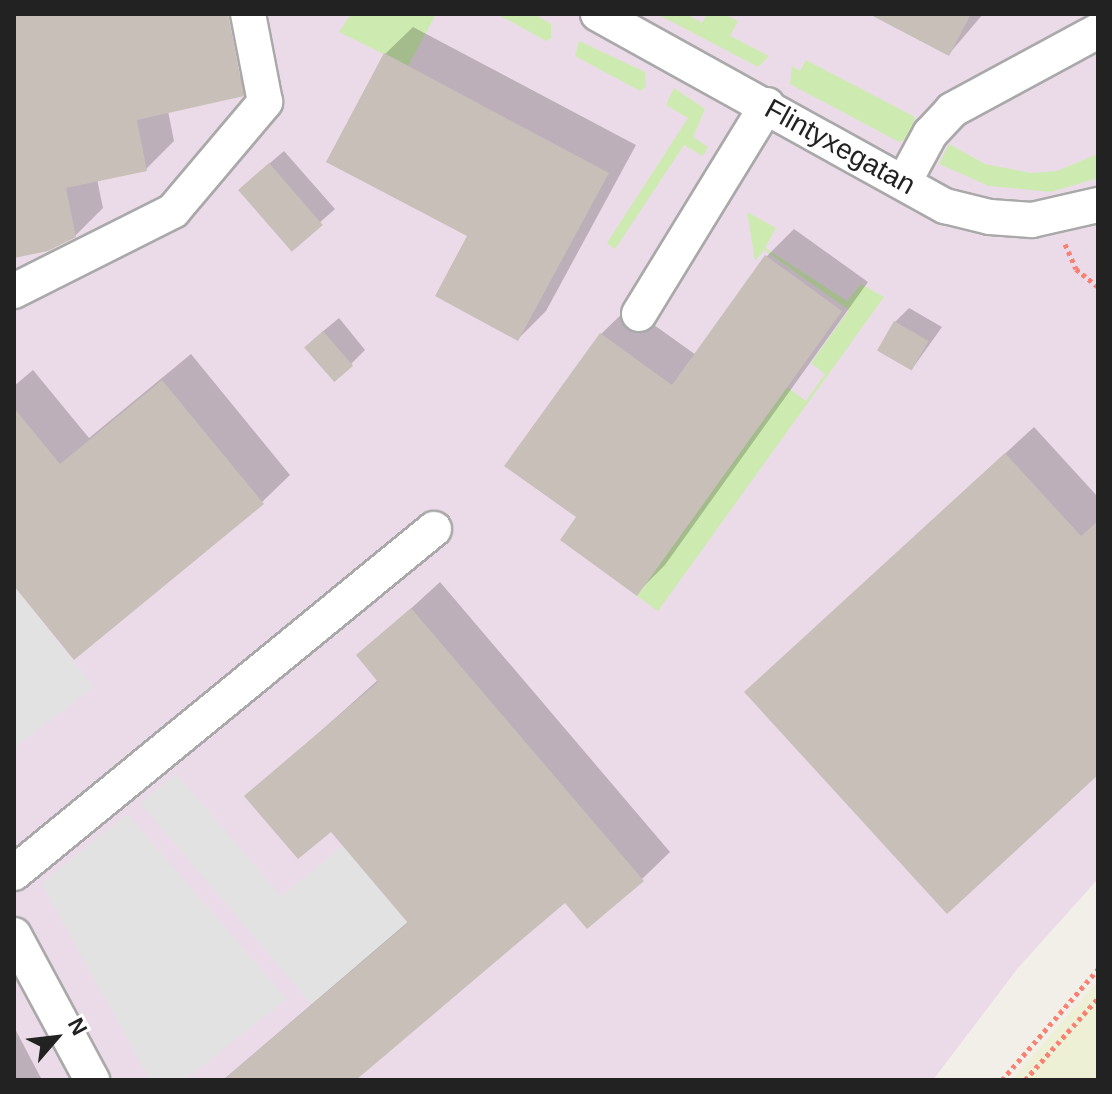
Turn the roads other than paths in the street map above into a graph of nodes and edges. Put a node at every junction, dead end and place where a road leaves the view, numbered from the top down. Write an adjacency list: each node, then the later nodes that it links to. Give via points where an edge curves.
1 (248, 14): 7 (street, via 265,102 173,211)
2 (598, 14): 4 (street, Flintyxegatan)
3 (1098, 31): 5 (street, via 952,110 930,134)
4 (767, 105): 5 (street, Flintyxegatan); 8 (street)
5 (904, 182): 6 (street, Flintyxegatan, via 945,206 990,217 1055,217)
6 (1098, 205)
7 (14, 291)
8 (639, 314)
9 (434, 529): 10 (street)
10 (14, 873)
11 (14, 935): 12 (street)
12 (92, 1080)

